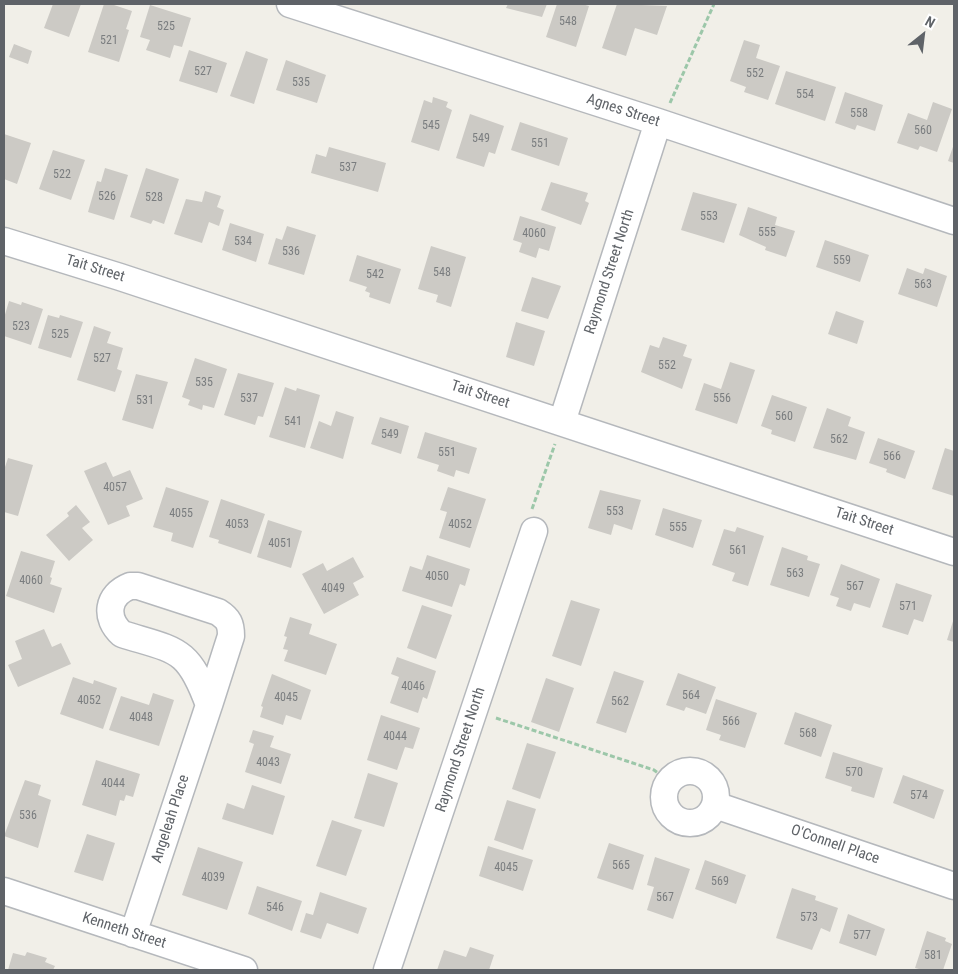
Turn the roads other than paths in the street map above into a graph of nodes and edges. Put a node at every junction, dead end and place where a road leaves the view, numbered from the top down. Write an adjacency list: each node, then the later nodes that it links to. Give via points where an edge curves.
1 (290, 4): 2 (street, Agnes Street)
2 (658, 122): 3 (street, Agnes Street); 5 (street, Raymond Street North)
3 (954, 221)
4 (4, 242): 5 (street, Tait Street, via 130,280)
5 (562, 422): 7 (street, Tait Street)
6 (534, 531): 14 (street, Raymond Street North)
7 (954, 552)
8 (209, 705): 8 (street, Angeleah Place, via 231,636 228,618 138,586 121,590 110,603 109,612 116,628 122,634 173,650 183,657 200,680); 12 (street, Angeleah Place)
9 (715, 805): 9 (street, via 708,816 697,822 684,822 665,806 664,793 669,781 678,773 690,771 702,774 712,782 716,793); 10 (street, O'Connell Place)
10 (954, 886)
11 (4, 891): 12 (street, Kenneth Street)
12 (133, 934): 13 (street, Kenneth Street)
13 (244, 970)
14 (387, 970)

